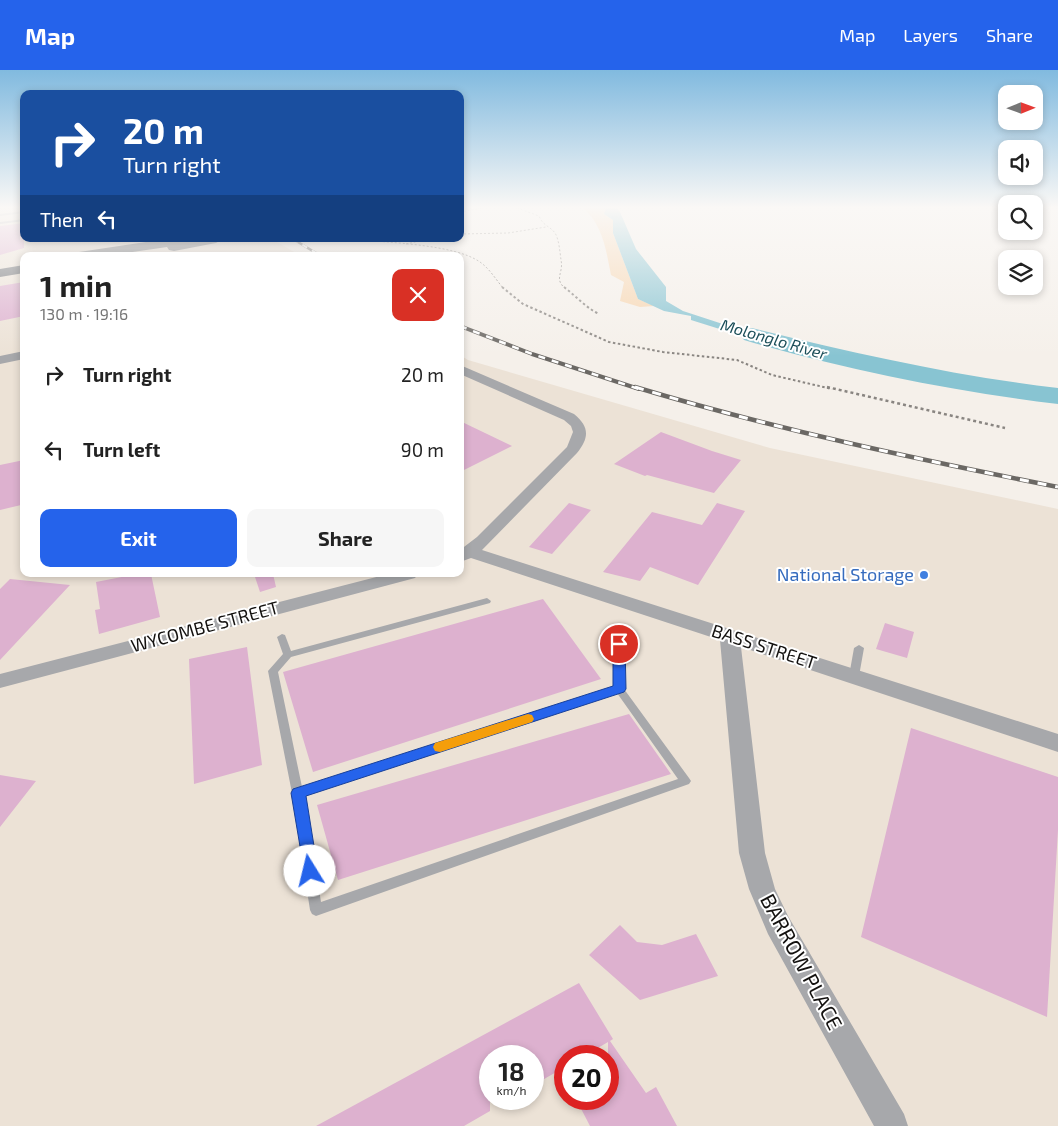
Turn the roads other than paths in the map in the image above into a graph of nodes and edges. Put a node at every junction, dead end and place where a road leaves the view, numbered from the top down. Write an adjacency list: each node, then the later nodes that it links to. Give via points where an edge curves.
1 (20, 264): 2 (main road)
2 (0, 267)
3 (20, 270): 4 (main road)
4 (0, 273)
5 (20, 356): 6 (street)
6 (0, 360)
7 (464, 371): 8 (street, via 569,417 576,422)
8 (581, 437): 9 (street, via 572,450)
9 (465, 555): 12 (street, BASS STREET)
10 (398, 577): 18 (street, WYCOMBE STREET)
11 (487, 601): 16 (lane)
12 (730, 636): 17 (street, BASS STREET); 22 (street, BARROW PLACE, via 752,853 762,889 778,925)
13 (282, 637): 16 (lane)
14 (619, 644): 19 (lane)
15 (859, 648): 17 (lane)
16 (288, 655): 21 (lane, via 273,670)
17 (854, 676): 20 (street, BASS STREET)
18 (0, 681)
19 (619, 689): 21 (lane); 21 (lane, via 685,781 316,910)
20 (1058, 743)
21 (298, 793)
22 (892, 1126)

